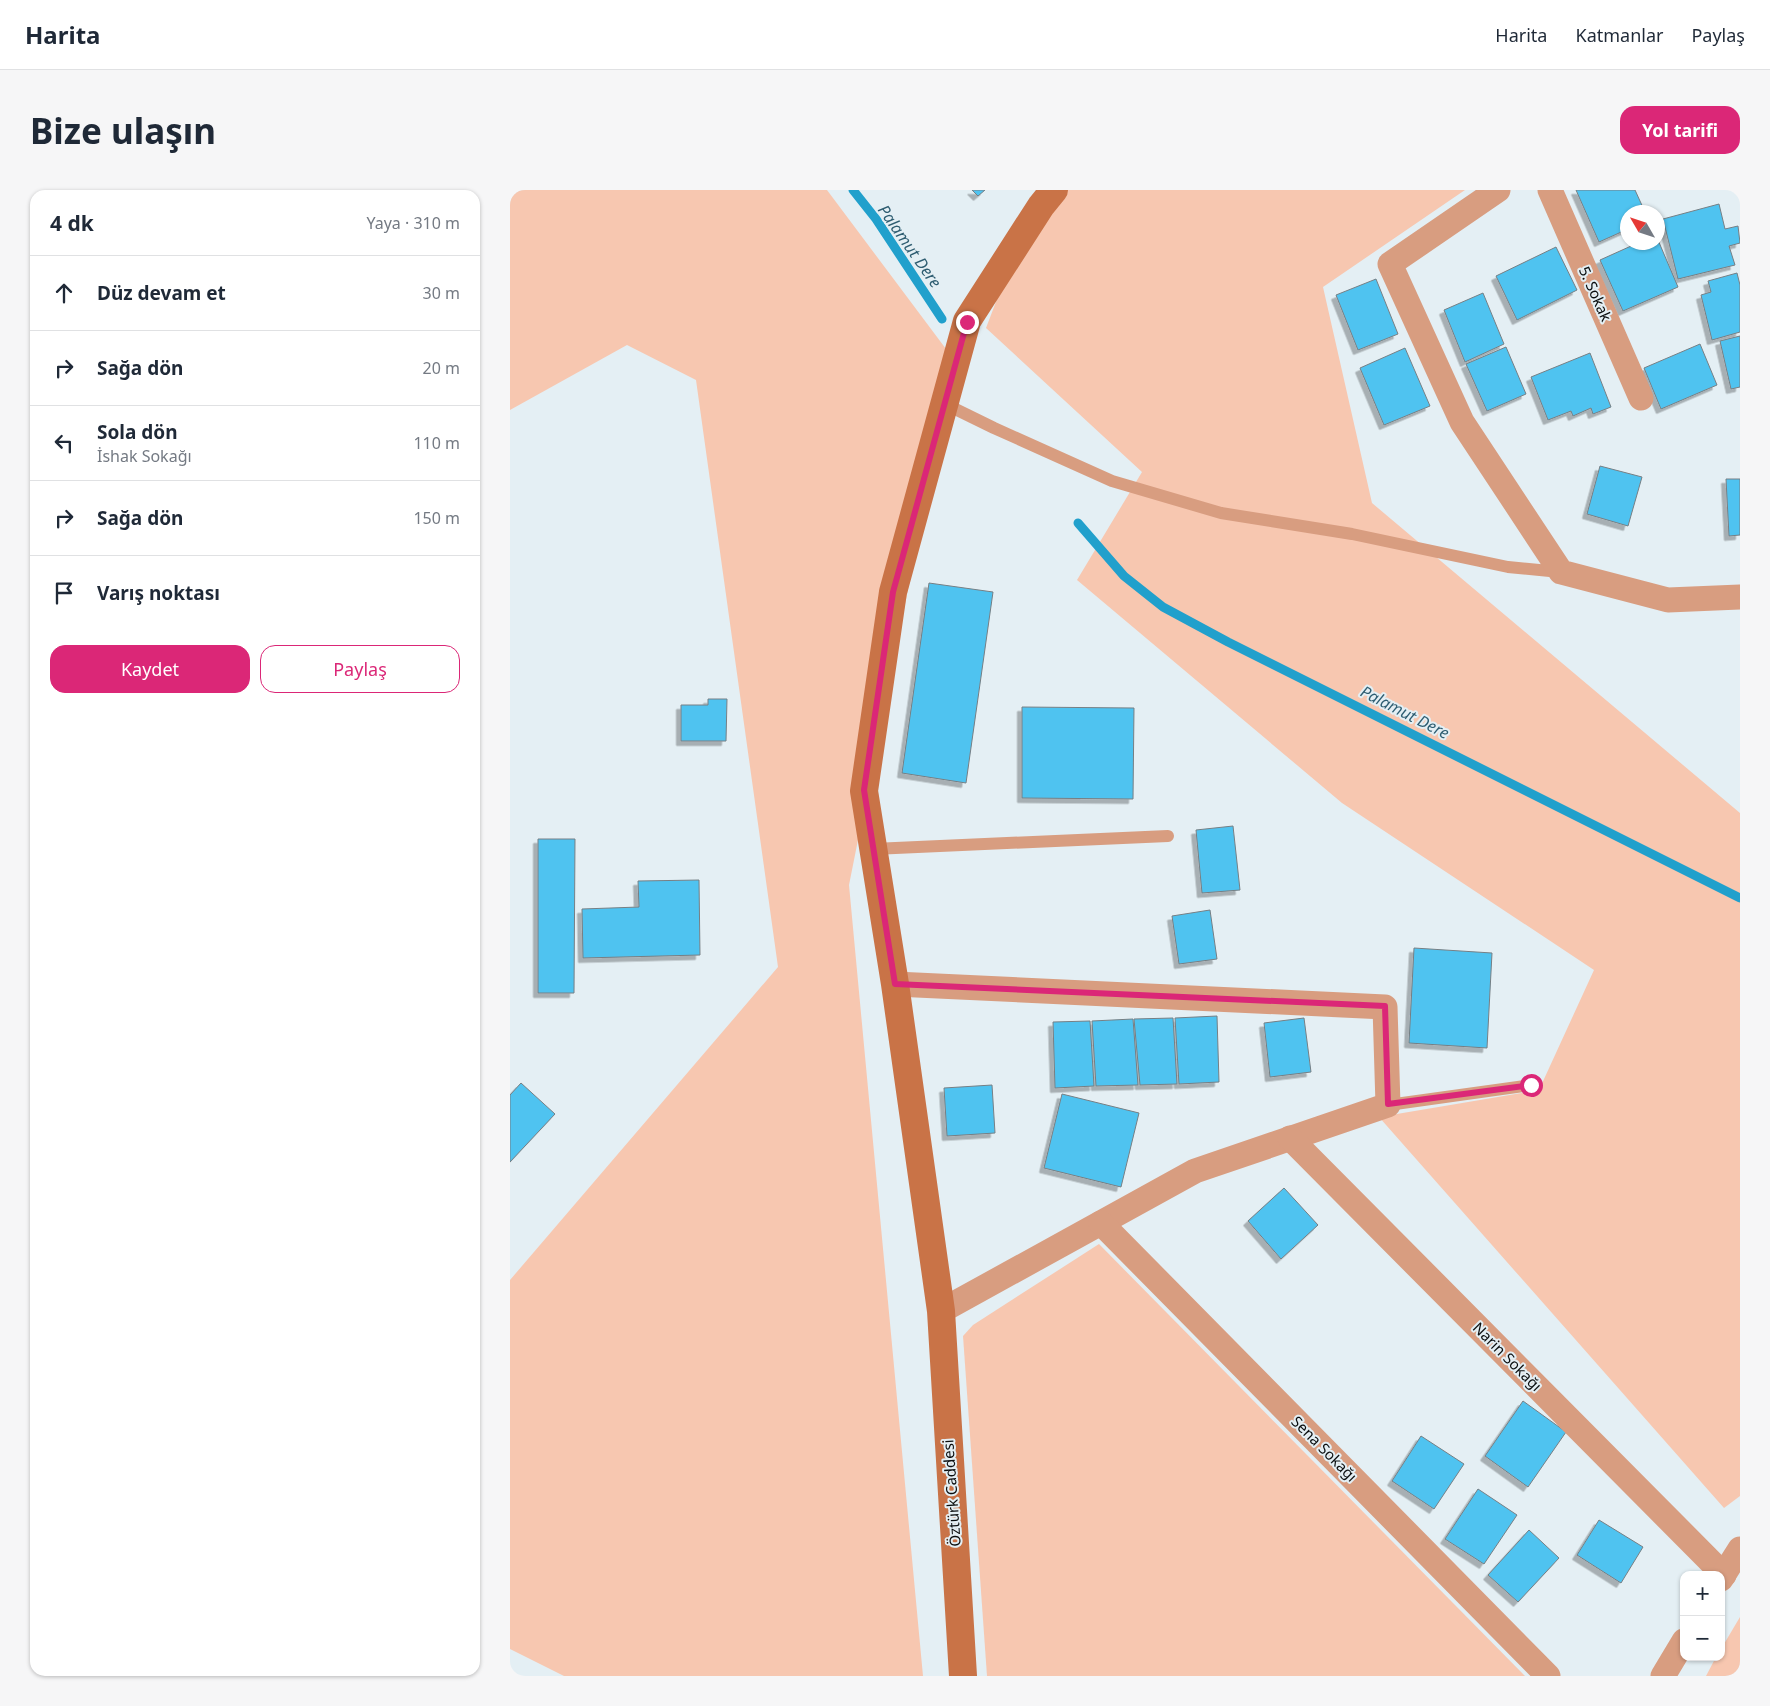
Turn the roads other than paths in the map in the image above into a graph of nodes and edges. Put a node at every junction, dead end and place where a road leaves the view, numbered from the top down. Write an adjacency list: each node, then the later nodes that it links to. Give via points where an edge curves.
1 (1054, 190): 5 (street, Öztürk Caddesi, via 967,322)
2 (1498, 190): 6 (street, via 1390,264 1462,422)
3 (1550, 190): 4 (street, 5. Sokak)
4 (1641, 398)
5 (945, 404): 6 (lane, via 1112,481 1221,513 1352,534 1508,567); 9 (street, Öztürk Caddesi, via 893,592 864,790)
6 (1561, 572): 7 (street, via 1668,600)
7 (1740, 597)
8 (1168, 836): 9 (lane)
9 (874, 849): 10 (street, Öztürk Caddesi)
10 (895, 984): 12 (street, via 1385,1006); 15 (street, Öztürk Caddesi)
11 (1531, 1085): 12 (lane)
12 (1388, 1104): 13 (street)
13 (1290, 1138): 14 (street, via 1195,1171); 17 (street, Narin Sokağı)
14 (1101, 1223): 15 (street); 21 (street, Sena Sokağı)
15 (941, 1311): 20 (street, Öztürk Caddesi)
16 (1740, 1548): 18 (street)
17 (1717, 1571)
18 (1725, 1574)
19 (1680, 1648): 22 (street)
20 (963, 1676)
21 (1548, 1676)
22 (1663, 1676)

